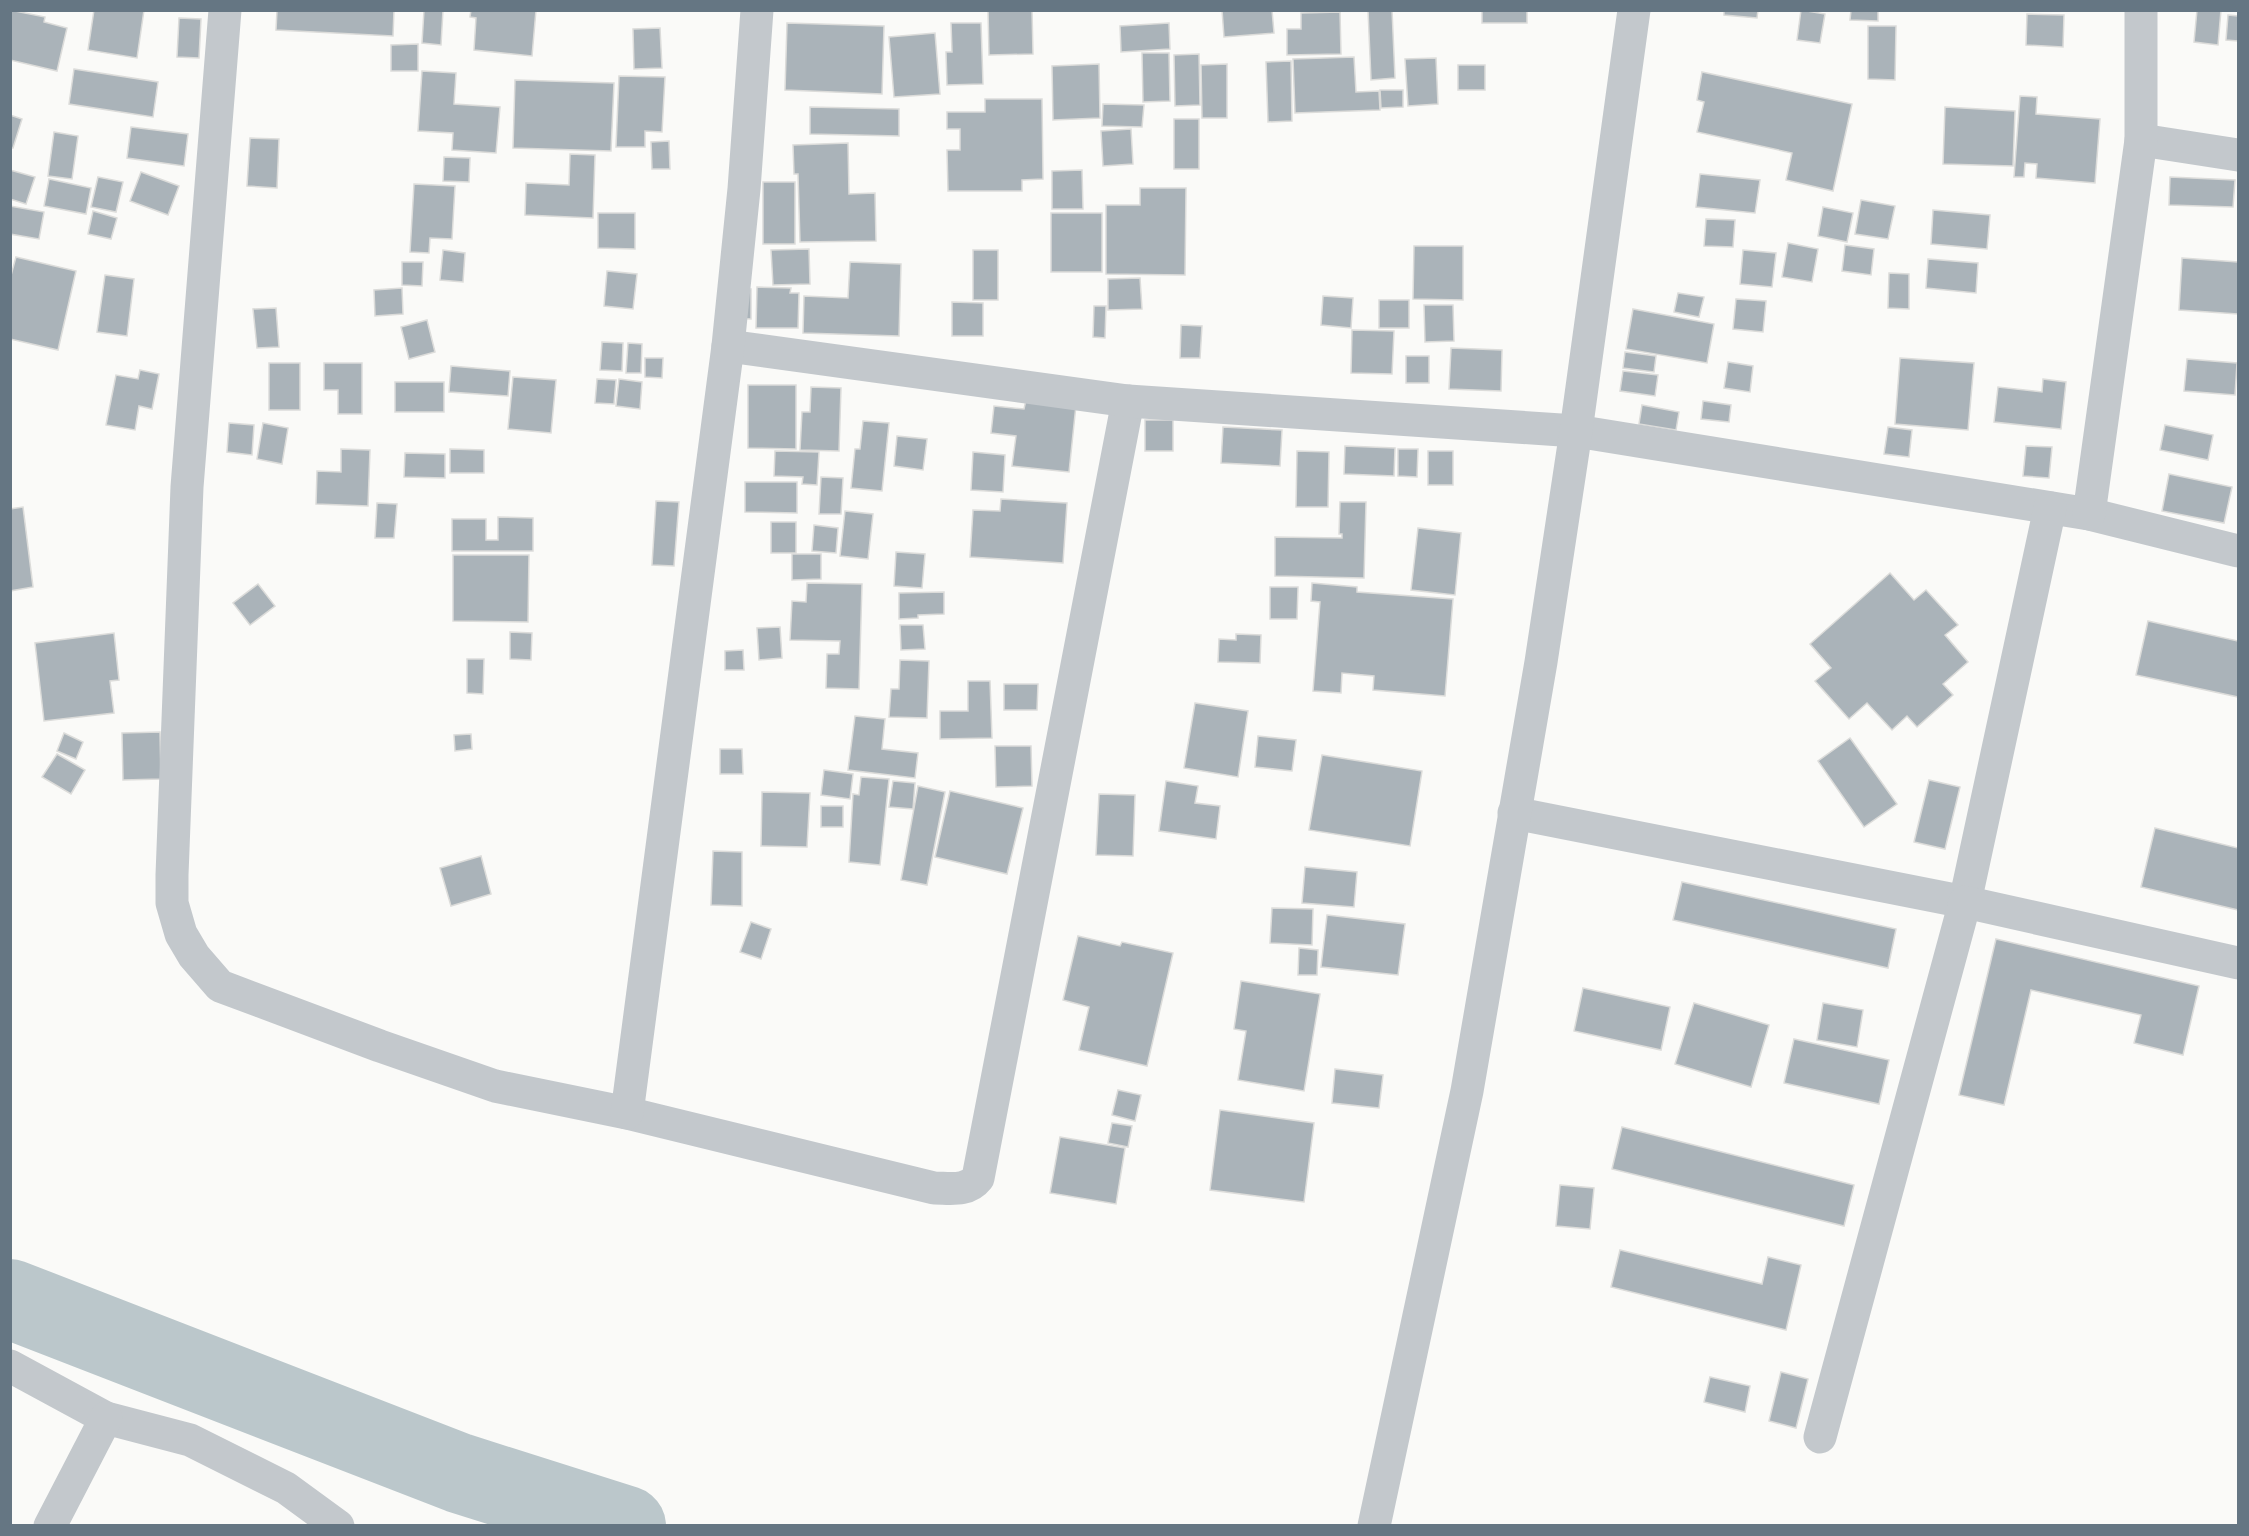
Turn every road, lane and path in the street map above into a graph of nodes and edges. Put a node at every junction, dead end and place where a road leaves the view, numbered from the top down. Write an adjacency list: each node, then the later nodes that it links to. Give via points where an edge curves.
1 (225, 10): 16 (street, via 187,487 172,875 172,903 181,934 220,986 495,1086)
2 (757, 10): 7 (street)
3 (1634, 10): 9 (street)
4 (2141, 10): 5 (street)
5 (2141, 140): 6 (street); 11 (street)
6 (2238, 155)
7 (728, 346): 8 (street); 16 (street)
8 (1128, 401): 9 (street); 16 (street, via 978,1178 964,1188 934,1188)
9 (1576, 431): 10 (street); 13 (street)
10 (2050, 508): 11 (street); 14 (street)
11 (2089, 514): 12 (street)
12 (2238, 551)
13 (1514, 813): 14 (street); 22 (street, via 1467,1091)
14 (1965, 902): 15 (street); 19 (street)
15 (2238, 963)
16 (627, 1113)
17 (10, 1366): 18 (street)
18 (106, 1418): 20 (street); 21 (street, via 190,1440 286,1488)
19 (1820, 1437)
20 (50, 1526)
21 (338, 1526)
22 (1374, 1526)

